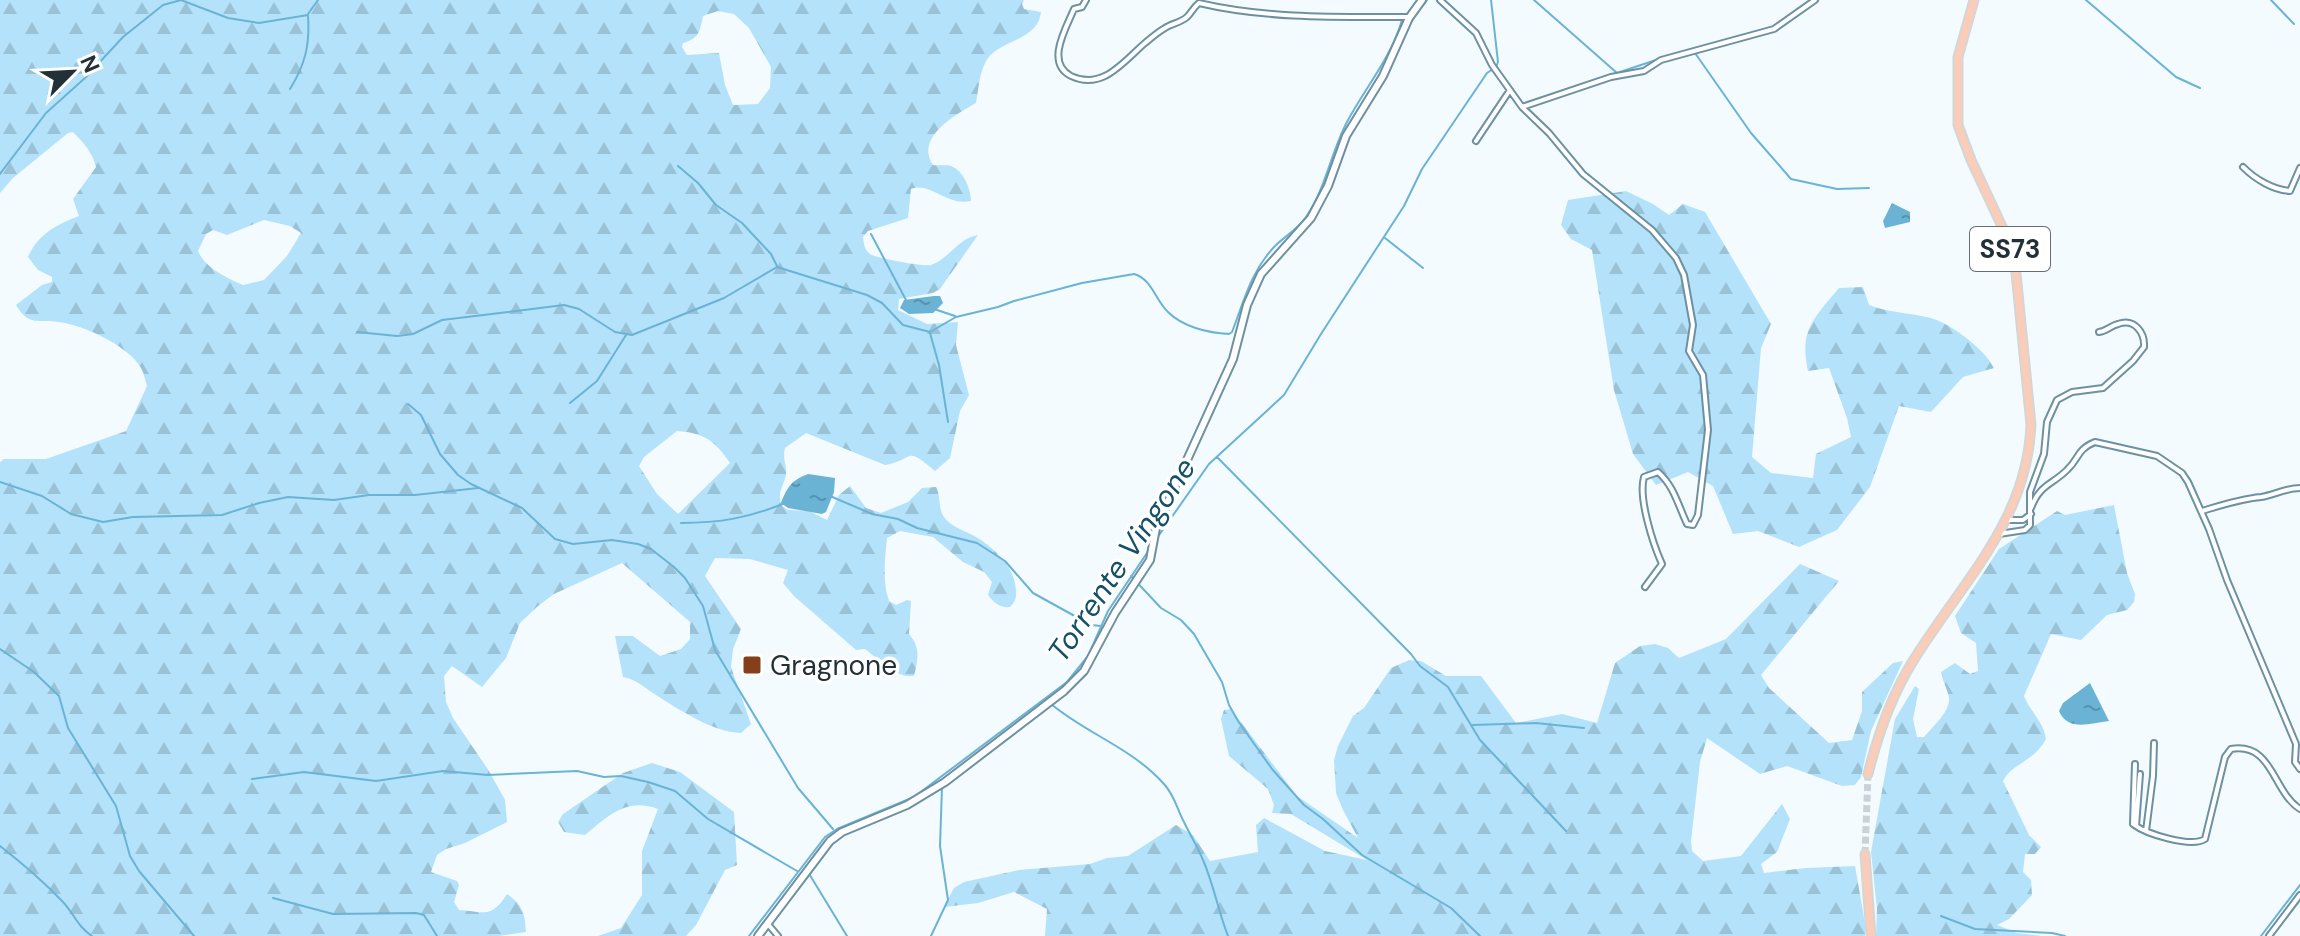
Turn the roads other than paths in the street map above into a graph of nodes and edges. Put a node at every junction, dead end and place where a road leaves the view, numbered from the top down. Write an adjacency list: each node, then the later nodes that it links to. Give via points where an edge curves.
1 (1086, 0): 6 (street, via 1074,9 1057,50 1066,73 1093,80 1121,68 1199,3 1299,15)
2 (1422, 0): 6 (street)
3 (1440, 0): 7 (street, via 1476,33)
4 (1815, 0): 8 (street, via 1774,29)
5 (1974, 0): 14 (main road, SS73, via 1958,57 1958,125 2006,235 2016,273 2031,425 2024,478)
6 (1410, 17): 33 (street, via 1383,76 1346,136 1311,218 1261,274 1233,359 1155,536 1150,560 1084,671 942,784 842,832 824,846)
7 (1510, 90): 8 (street); 9 (street)
8 (1522, 107): 22 (street, via 1583,174 1652,230 1684,275 1693,325 1689,351 1703,375 1708,430 1698,515 1693,525 1687,524 1665,478 1658,472 1644,477 1642,492 1662,564)
9 (1476, 141)
10 (2243, 167): 11 (street, via 2285,192)
11 (2300, 168)
12 (2099, 332): 15 (street, via 2119,323 2133,324 2142,332 2144,347 2103,388 2057,400 2030,492)
13 (2300, 488): 16 (street)
14 (2013, 507): 18 (main road, SS73); 19 (street)
15 (2031, 508): 16 (street, via 2041,488 2095,442 2168,462 2182,473); 17 (street)
16 (2202, 511): 25 (street, via 2296,744)
17 (2031, 514): 19 (street); 20 (street, via 2029,528)
18 (2007, 520): 19 (street); 20 (street); 21 (main road, SS73)
19 (2018, 520)
20 (2014, 531): 21 (street)
21 (1999, 534): 26 (main road, SS73, via 1912,662 1891,702)
22 (1645, 587)
23 (2154, 743): 30 (street)
24 (2135, 764): 29 (street, via 2131,810)
25 (2300, 769)
26 (1868, 774)
27 (2140, 774): 29 (street)
28 (2300, 809): 30 (street, via 2286,799 2264,757 2236,748 2225,757 2205,839 2192,842)
29 (2136, 826): 30 (street)
30 (2146, 831)
31 (1865, 854): 36 (main road)
32 (2300, 895): 37 (street)
33 (767, 923): 34 (street); 35 (street)
34 (758, 936)
35 (778, 936)
36 (1871, 936)
37 (2269, 936)

